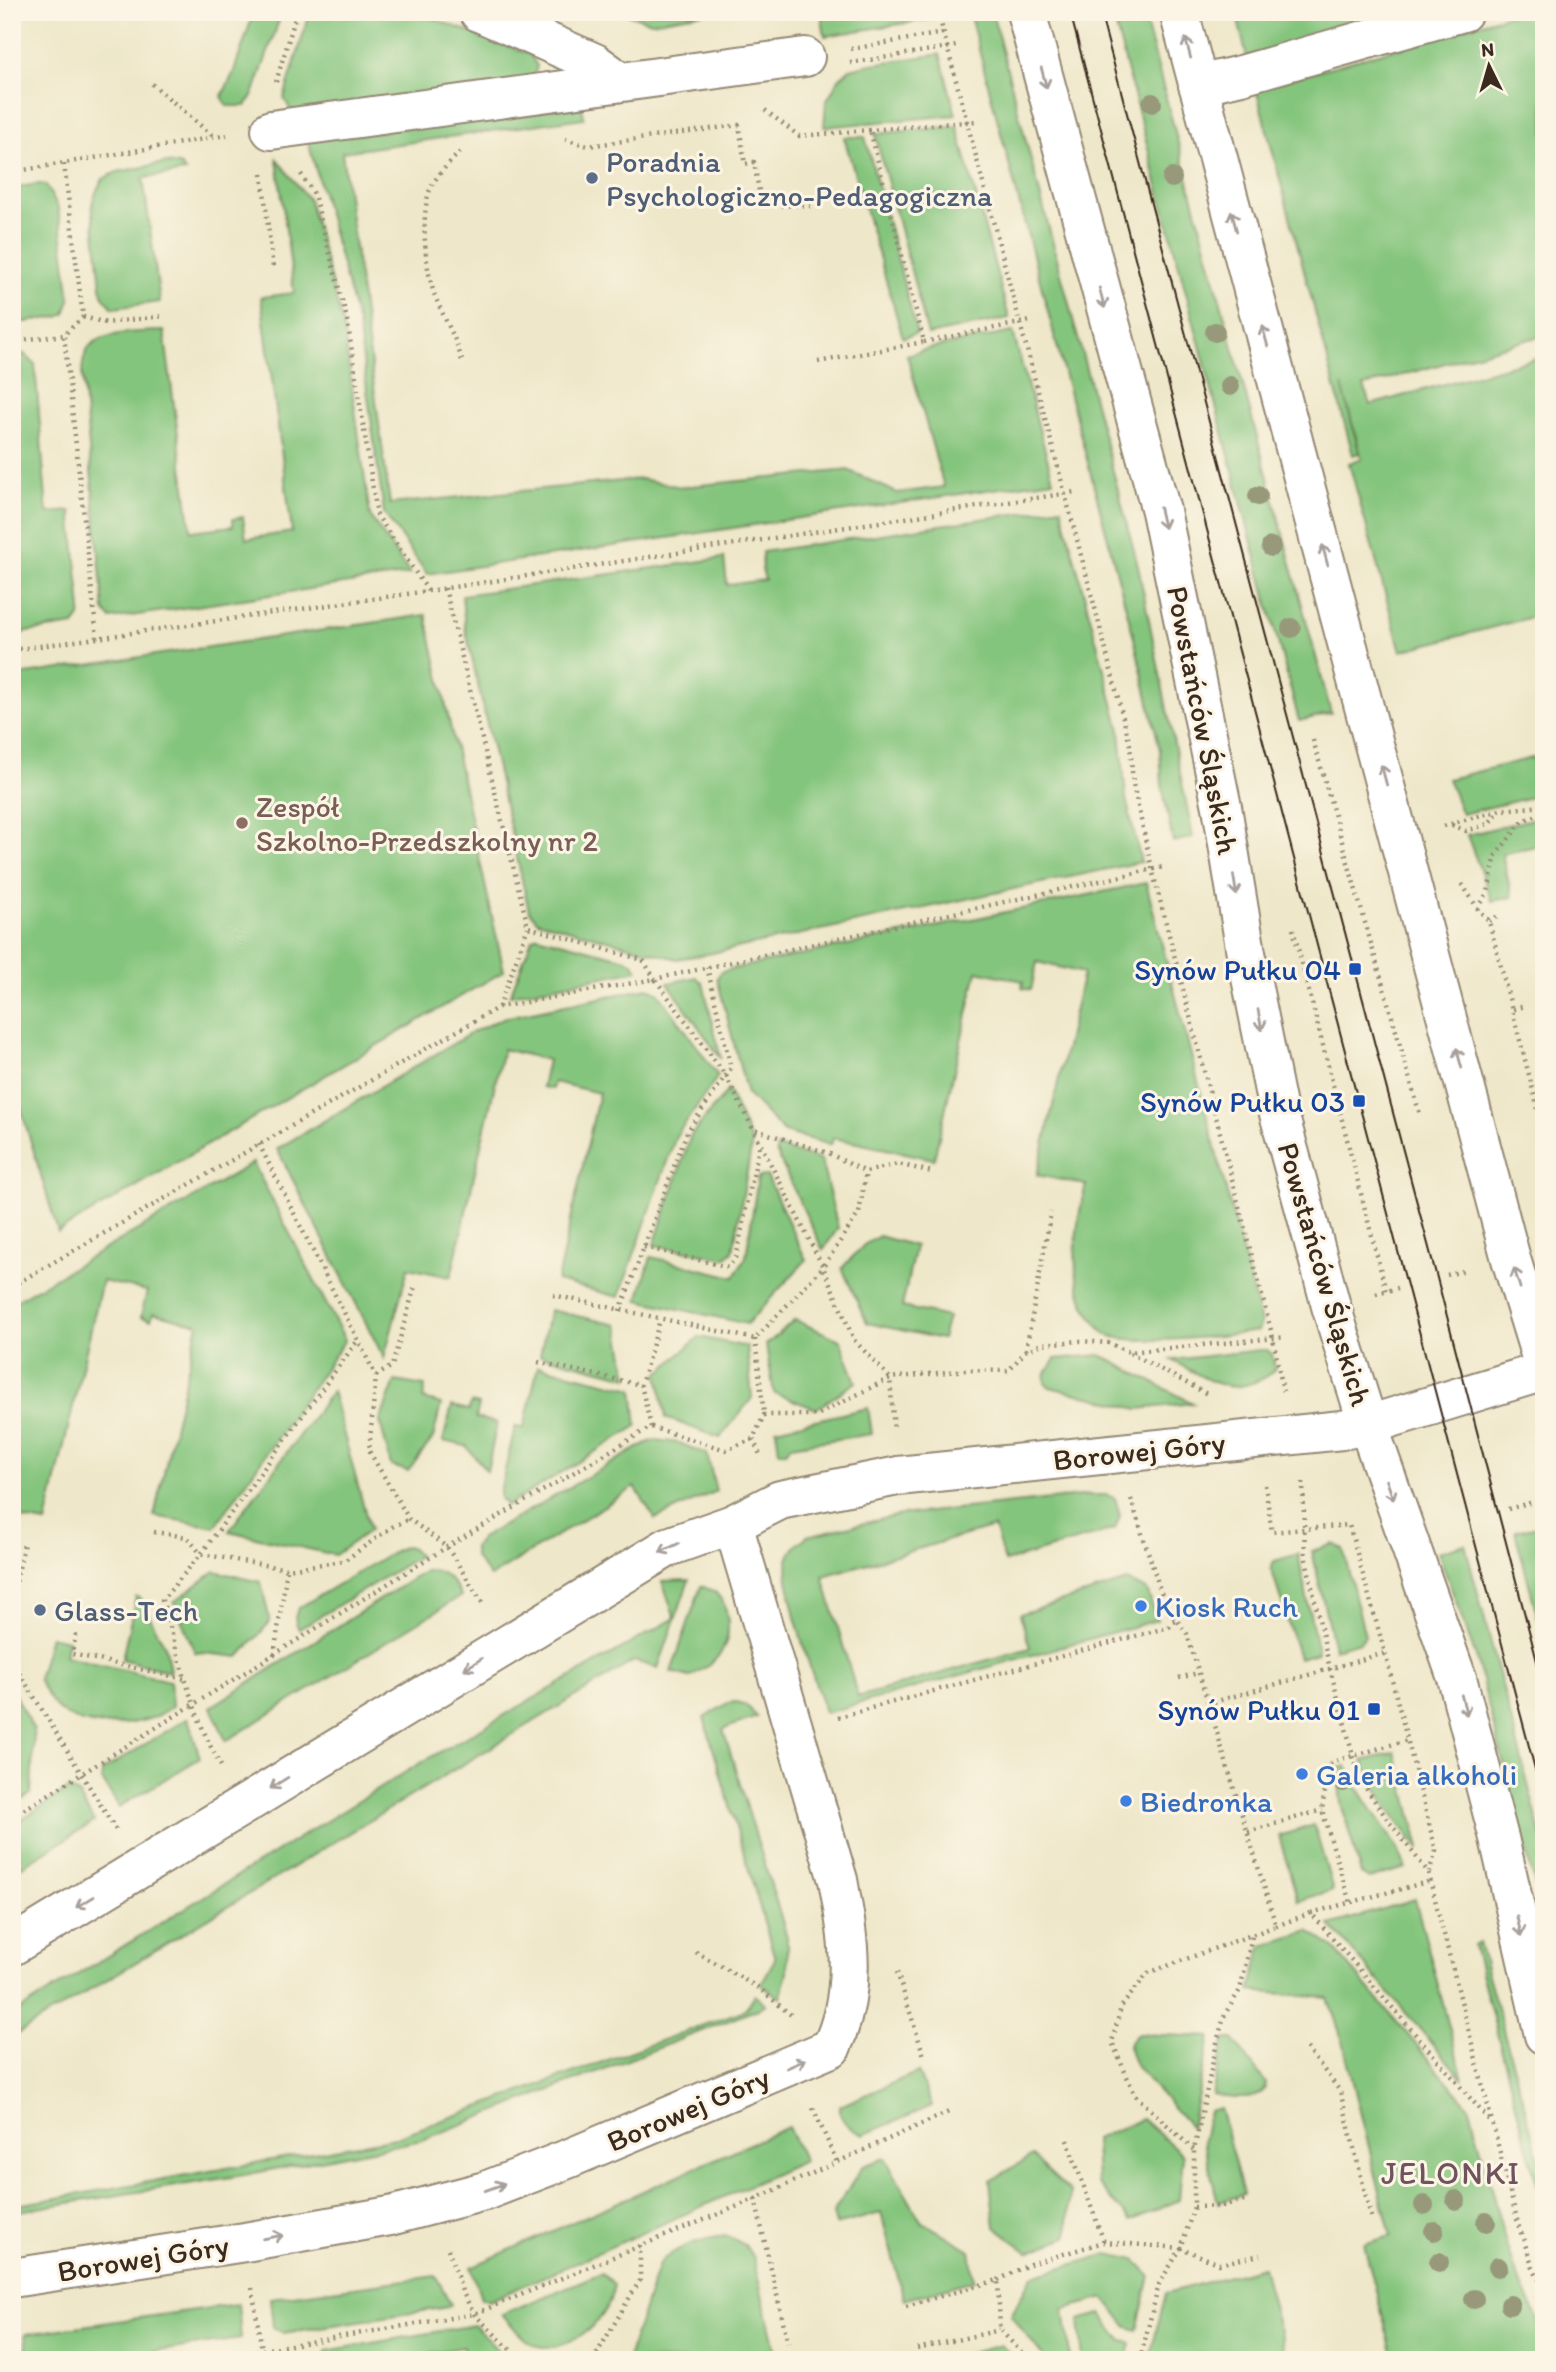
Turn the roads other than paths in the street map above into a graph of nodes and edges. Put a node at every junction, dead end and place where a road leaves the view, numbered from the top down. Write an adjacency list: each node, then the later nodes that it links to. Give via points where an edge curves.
1 (479, 12): 6 (street, via 595,63)
2 (1026, 12): 10 (street, Powstańców Śląskich, one-way to 10, via 1161,511 1220,794 1277,1107)
3 (1179, 12): 7 (street, one-way to 3)
4 (1464, 12): 7 (street)
5 (805, 57): 6 (street)
6 (614, 83): 8 (street)
7 (1198, 85): 9 (street, one-way to 7)
8 (258, 131)
9 (1544, 1369): 10 (street, Borowej Góry)
10 (1368, 1425): 11 (street, Borowej Góry, via 898,1476 780,1500); 13 (street, Powstańców Śląskich, one-way to 13, via 1457,1678)
11 (733, 1524): 12 (street, Borowej Góry, one-way to 12, via 668,1547); 14 (street, Borowej Góry, one-way to 11, via 245,2242 434,2205 570,2158 831,2048 842,2025 850,1970 846,1922 838,1880)
12 (12, 1946)
13 (1544, 2035)
14 (12, 2278)

